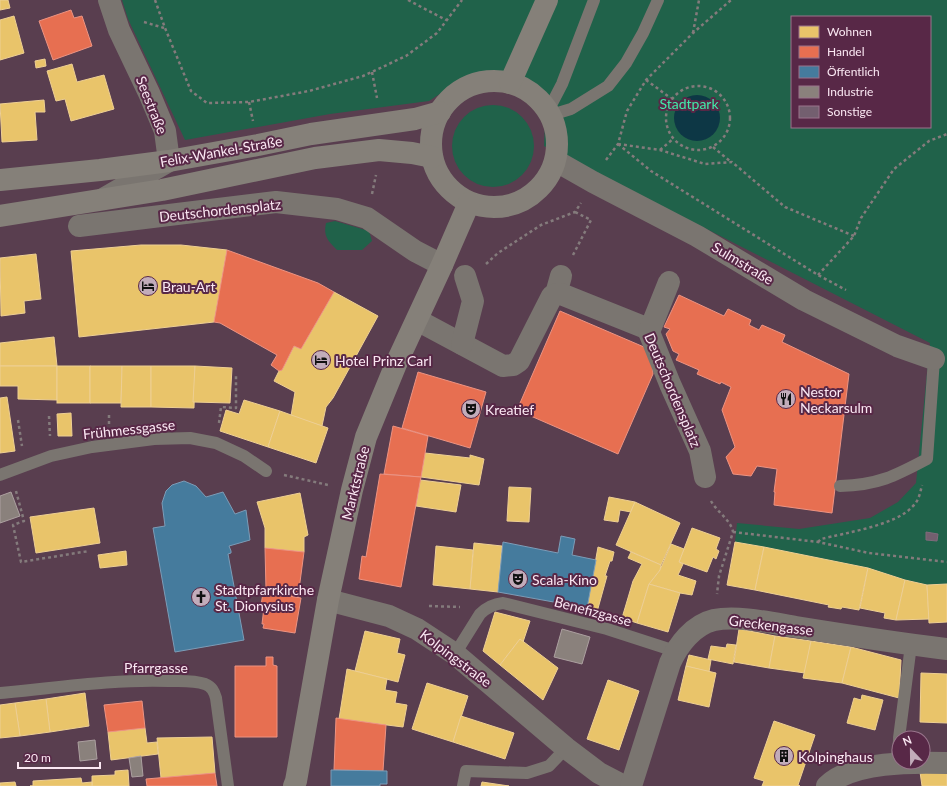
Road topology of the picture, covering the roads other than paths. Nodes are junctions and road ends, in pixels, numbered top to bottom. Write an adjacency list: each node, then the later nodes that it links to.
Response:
1 (109, 0): 9 (street, Seestraße)
2 (547, 0): 5 (main road)
3 (594, 0): 7 (lane)
4 (658, 0): 7 (lane)
5 (510, 83): 6 (main road); 7 (main road)
6 (440, 112): 8 (main road); 9 (main road, Felix-Wankel-Straße)
7 (550, 113): 10 (main road)
8 (432, 157): 12 (main road, Felix-Wankel-Straße); 13 (main road)
9 (169, 161): 11 (main road, Felix-Wankel-Straße); 12 (street)
10 (556, 161): 13 (main road); 22 (street, Sulmstraße)
11 (0, 180)
12 (100, 201): 14 (main road, Felix-Wankel-Straße)
13 (469, 203): 16 (main road, Marktstraße)
14 (0, 216)
15 (79, 226): 16 (street, Deutschordensplatz)
16 (442, 265): 19 (main road, Marktstraße)
17 (466, 276): 21 (street)
18 (669, 282): 20 (street)
19 (417, 320): 21 (street); 27 (main road, Marktstraße)
20 (649, 332): 21 (street, Deutschordensplatz); 25 (street, Deutschordensplatz)
21 (462, 344)
22 (934, 359): 26 (lane)
23 (266, 471): 24 (lane, Frühmessgasse)
24 (0, 475)
25 (705, 477)
26 (840, 486)
27 (328, 600): 31 (street, Kolpingstraße); 38 (main road, Marktstraße)
28 (911, 645): 29 (street, Greckengasse); 30 (street, Greckengasse); 33 (lane)
29 (947, 649)
30 (675, 651): 31 (lane, Benefizgasse); 42 (street, Greckengasse)
31 (455, 654): 34 (street, Kolpingstraße)
32 (0, 693): 39 (lane, Pfarrgasse)
33 (900, 730)
34 (566, 748): 40 (lane); 41 (street, Kolpingstraße)
35 (931, 763): 36 (street)
36 (947, 763)
37 (891, 765): 43 (street)
38 (295, 784)
39 (228, 786)
40 (463, 786)
41 (624, 786)
42 (631, 786)
43 (827, 786)

